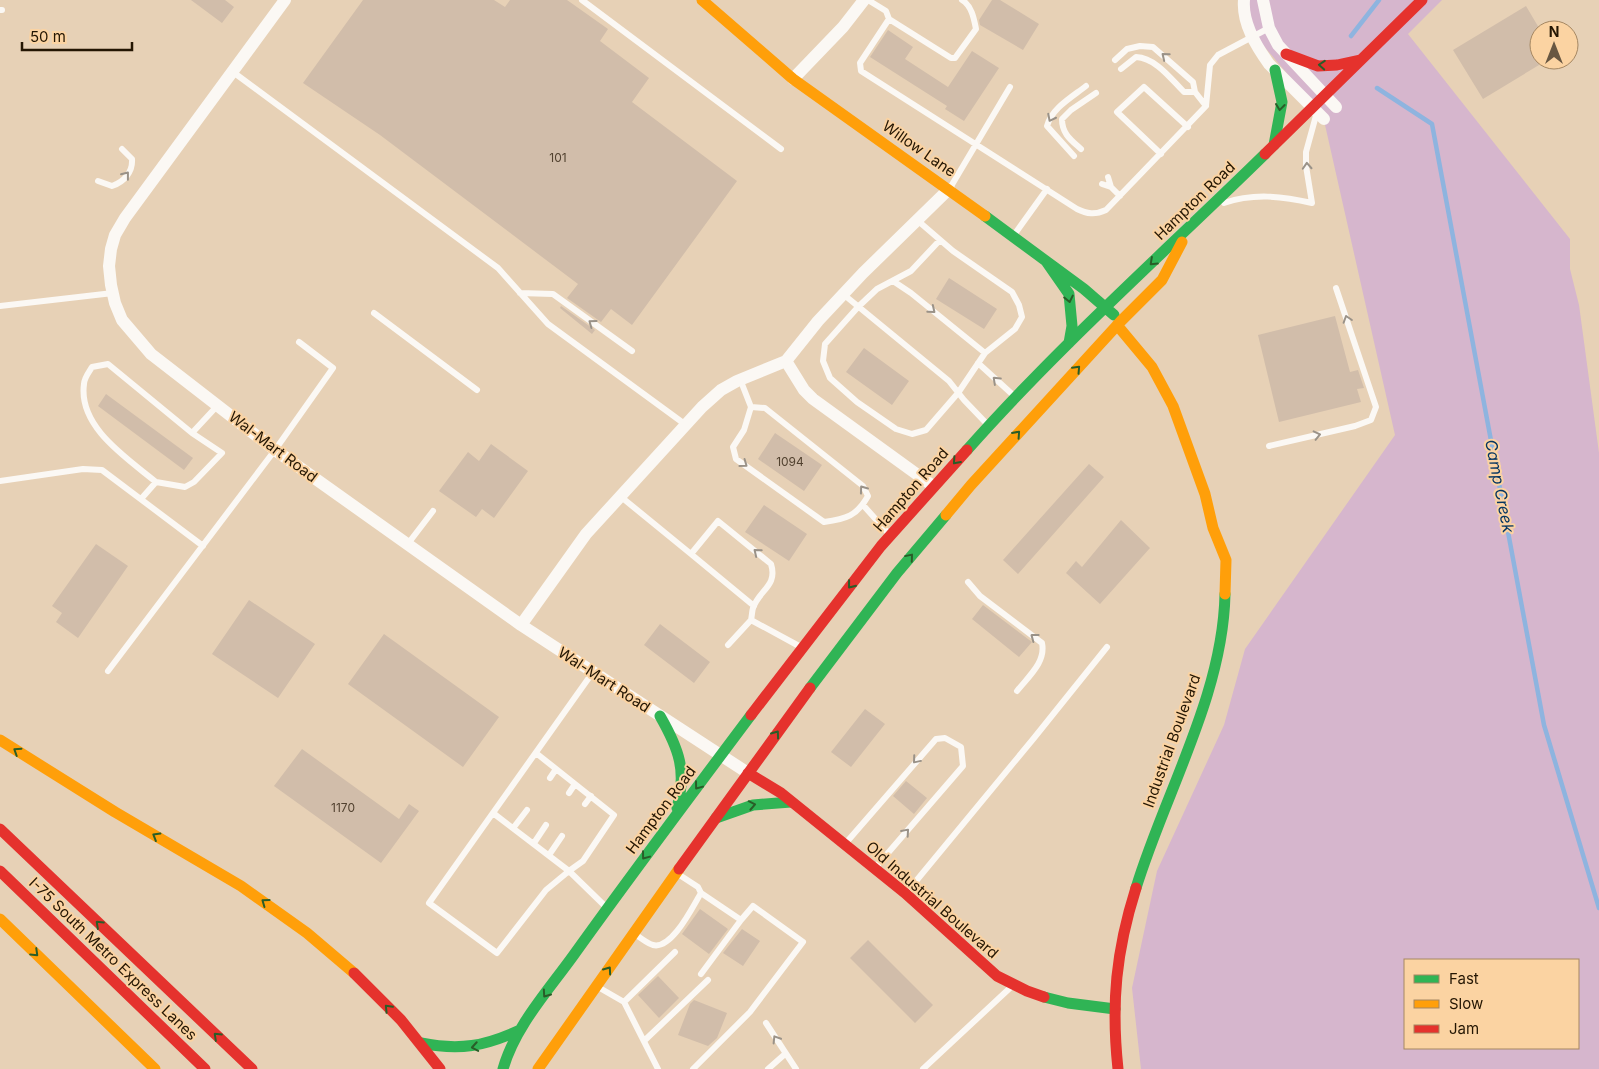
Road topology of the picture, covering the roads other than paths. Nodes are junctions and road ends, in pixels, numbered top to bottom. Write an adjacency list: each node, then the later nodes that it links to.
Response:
1 (285, 0): 18 (street, Wal-Mart Road)
2 (582, 0): 32 (lane)
3 (702, 0): 19 (main road, Willow Lane)
4 (864, 0): 19 (street)
5 (868, 0): 10 (lane)
6 (962, 0): 10 (lane)
7 (1244, 0): 12 (street)
8 (1262, 0): 11 (street)
9 (1422, 0): 15 (main road, Hampton Road)
10 (889, 19): 29 (lane)
11 (1269, 28): 12 (lane); 13 (street)
12 (1252, 36): 17 (street); 25 (lane)
13 (1286, 54): 15 (main road, one-way to 13); 24 (street)
14 (1115, 60): 22 (lane, one-way to 14)
15 (1360, 60): 24 (main road, Hampton Road)
16 (1121, 69): 22 (lane)
17 (1275, 70): 27 (street); 30 (main road, one-way to 30)
18 (232, 72): 51 (street, Wal-Mart Road); 52 (lane)
19 (793, 79): 40 (main road, Willow Lane)
20 (1086, 86): 35 (lane, one-way to 35)
21 (1010, 87): 29 (lane)
22 (1195, 92): 25 (lane)
23 (1096, 94): 33 (lane)
24 (1325, 96): 26 (street); 27 (main road, Hampton Road)
25 (1206, 106): 28 (lane)
26 (1336, 107)
27 (1318, 113): 30 (main road, Hampton Road); 43 (lane, one-way to 27)
28 (1188, 127): 34 (lane); 34 (lane)
29 (976, 144): 40 (lane); 41 (lane)
30 (1274, 144): 43 (main road, Hampton Road)
31 (122, 149): 37 (lane, one-way to 31)
32 (781, 149)
33 (1081, 149)
34 (1161, 154): 42 (lane)
35 (1074, 156)
36 (1108, 177): 39 (lane)
37 (98, 181)
38 (1102, 184): 39 (lane)
39 (1111, 187): 42 (lane)
40 (949, 189): 44 (street); 46 (main road, Willow Lane)
41 (1047, 190): 42 (lane); 46 (lane)
42 (1120, 196)
43 (1206, 211): 45 (main road, Hampton Road)
44 (917, 220): 47 (lane); 53 (street)
45 (1188, 229): 56 (main road, Hampton Road, one-way to 56); 58 (main road)
46 (1013, 236): 48 (main road, Willow Lane)
47 (940, 240): 49 (lane); 62 (lane)
48 (1046, 261): 56 (main road, Willow Lane); 60 (main road, one-way to 60)
49 (893, 281): 55 (lane); 62 (lane, one-way to 62)
50 (1336, 288): 74 (lane, one-way to 50)
51 (113, 293): 54 (lane); 69 (street, Wal-Mart Road)
52 (520, 293): 61 (lane, one-way to 52); 71 (lane)
53 (843, 294): 55 (lane); 63 (street)
54 (0, 306)
55 (858, 307): 67 (lane); 67 (lane)
56 (1105, 307): 58 (main road, Willow Lane); 60 (main road, Hampton Road)
57 (374, 313): 66 (lane)
58 (1119, 323): 102 (main road, one-way to 58); 136 (main road, Industrial Boulevard)
59 (299, 342): 75 (lane)
60 (1069, 343): 68 (main road, Hampton Road)
61 (632, 351)
62 (985, 353): 64 (lane)
63 (786, 361): 65 (street); 78 (street)
64 (978, 363): 67 (lane); 68 (lane, one-way to 64)
65 (740, 379): 70 (lane); 71 (street)
66 (478, 390)
67 (958, 393): 72 (lane)
68 (1014, 397): 72 (main road, Hampton Road)
69 (218, 405): 73 (lane); 75 (street, Wal-Mart Road)
70 (751, 407): 81 (lane, one-way to 70); 81 (lane, one-way to 81)
71 (686, 424): 79 (street)
72 (988, 425): 78 (main road, Hampton Road, one-way to 78)
73 (192, 432): 77 (lane); 77 (lane)
74 (1269, 446)
75 (275, 450): 84 (street, Wal-Mart Road); 85 (lane)
76 (0, 481): 80 (lane)
77 (156, 482): 80 (lane)
78 (933, 486): 83 (main road, Hampton Road)
79 (620, 496): 86 (lane); 90 (street)
80 (141, 499): 85 (lane)
81 (863, 506): 83 (lane)
82 (433, 510): 84 (lane)
83 (890, 536): 93 (main road, Hampton Road, one-way to 93)
84 (407, 545): 90 (street, Wal-Mart Road)
85 (203, 546): 94 (lane)
86 (692, 554): 88 (lane); 88 (lane, one-way to 86)
87 (968, 582): 96 (lane, one-way to 87)
88 (754, 606): 89 (lane)
89 (751, 620): 91 (lane); 93 (lane)
90 (521, 625): 95 (street, Wal-Mart Road)
91 (728, 645)
92 (1107, 647): 125 (lane)
93 (803, 649): 100 (main road, Hampton Road)
94 (108, 671)
95 (593, 672): 97 (street, Wal-Mart Road); 99 (lane)
96 (1017, 691)
97 (660, 716): 100 (street, Wal-Mart Road); 111 (main road)
98 (0, 740): 140 (main road, one-way to 98)
99 (536, 753): 101 (lane); 110 (lane)
100 (720, 755): 102 (street, Wal-Mart Road); 111 (main road, Hampton Road, one-way to 111)
101 (556, 769): 103 (lane); 104 (lane)
102 (748, 773): 107 (main road, Old Industrial Boulevard); 112 (main road)
103 (550, 778)
104 (575, 784): 105 (lane); 106 (lane)
105 (569, 793)
106 (591, 796): 108 (lane); 121 (lane)
107 (791, 802): 112 (main road, one-way to 107); 118 (main road, Old Industrial Boulevard)
108 (586, 804)
109 (527, 810): 114 (lane)
110 (493, 813): 114 (lane); 121 (lane)
111 (674, 817): 126 (main road, Hampton Road, one-way to 126)
112 (715, 819): 123 (main road)
113 (546, 825): 117 (lane)
114 (514, 827): 117 (lane)
115 (0, 829): 144 (main road, one-way to 115)
116 (562, 836): 119 (lane)
117 (534, 843): 119 (lane)
118 (845, 845): 120 (main road, Old Industrial Boulevard); 120 (lane, one-way to 118)
119 (549, 855): 121 (lane)
120 (875, 869): 125 (main road, Old Industrial Boulevard)
121 (569, 870): 126 (lane)
122 (0, 871): 143 (main road, I-75 South Metro Express Lanes)
123 (676, 872): 124 (lane); 129 (main road)
124 (701, 893): 128 (lane); 129 (lane)
125 (905, 893): 133 (main road, Old Industrial Boulevard)
126 (607, 908): 138 (main road, Hampton Road, one-way to 138)
127 (0, 920): 142 (main road, one-way to 142)
128 (741, 920): 131 (lane); 149 (lane)
129 (633, 934): 134 (main road, one-way to 129)
130 (675, 952): 135 (lane)
131 (701, 974)
132 (708, 980): 139 (lane)
133 (1013, 985): 136 (main road, Old Industrial Boulevard); 152 (lane)
134 (596, 986): 135 (lane); 147 (main road)
135 (624, 1002): 139 (lane)
136 (1114, 1009): 153 (main road, Industrial Boulevard)
137 (766, 1023): 141 (lane, one-way to 137)
138 (520, 1030): 140 (main road, one-way to 140); 146 (main road, Hampton Road)
139 (644, 1041): 148 (lane)
140 (422, 1043): 145 (main road)
141 (785, 1054): 150 (lane); 151 (lane)
142 (155, 1069)
143 (205, 1069)
144 (252, 1069)
145 (440, 1069)
146 (503, 1069)
147 (538, 1069)
148 (658, 1069)
149 (693, 1069)
150 (768, 1069)
151 (796, 1069)
152 (922, 1069)
153 (1118, 1069)

